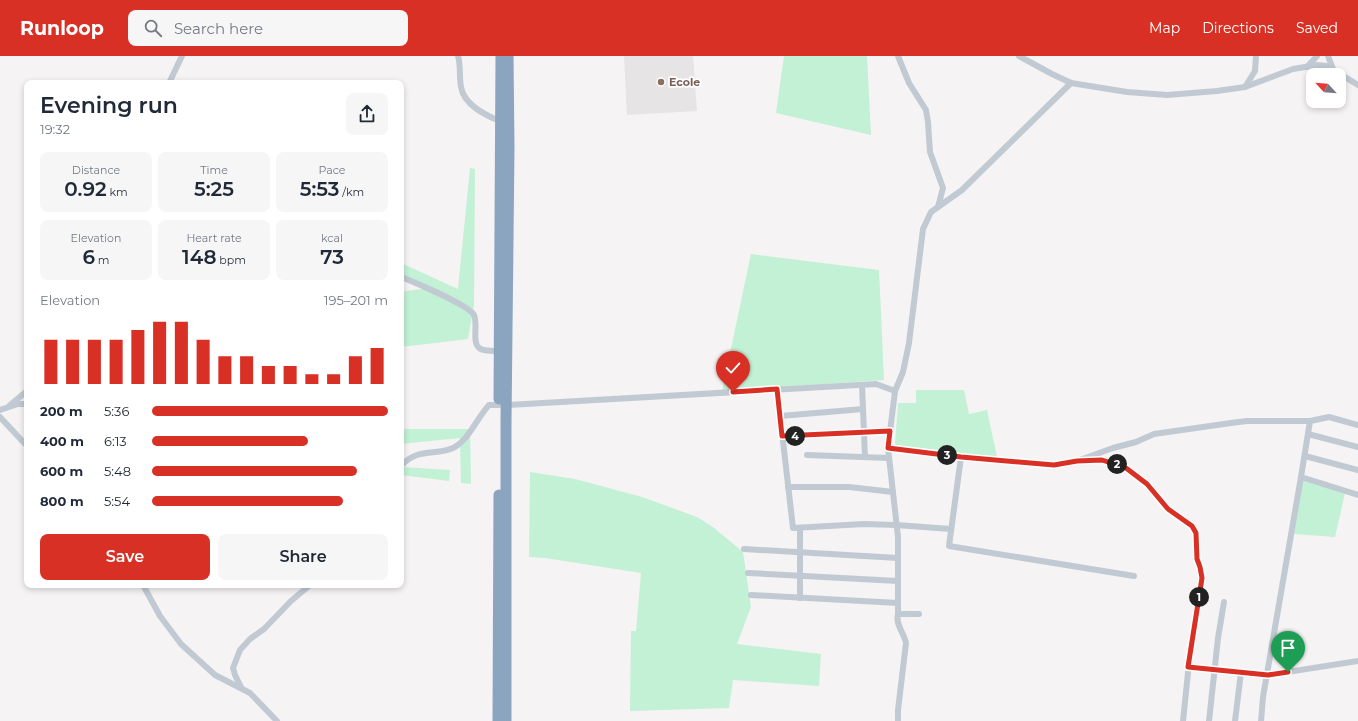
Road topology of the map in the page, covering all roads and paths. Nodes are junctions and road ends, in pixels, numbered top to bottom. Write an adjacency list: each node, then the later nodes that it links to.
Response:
1 (182, 56): 14 (street)
2 (458, 56): 18 (street)
3 (500, 56): 18 (highway)
4 (508, 56): 27 (highway)
5 (898, 56): 19 (street)
6 (1019, 56): 15 (street)
7 (1256, 56): 17 (street)
8 (1317, 56): 10 (street)
9 (1328, 56): 12 (street)
10 (1307, 67): 11 (street); 17 (street)
11 (1330, 68)
12 (1332, 68)
13 (1346, 78): 16 (street)
14 (170, 80)
15 (1071, 83): 17 (street); 19 (street)
16 (1358, 85)
17 (1245, 87)
18 (500, 121): 21 (highway)
19 (938, 207): 24 (street)
20 (404, 278): 21 (street)
21 (499, 351): 27 (highway)
22 (862, 384): 23 (street); 24 (street); 29 (street)
23 (777, 389): 27 (street); 31 (street)
24 (895, 391): 35 (street)
25 (24, 394): 28 (street)
26 (24, 404): 28 (street)
27 (503, 405): 48 (street); 79 (highway); 80 (highway)
28 (8, 407): 30 (street)
29 (863, 409): 31 (street); 36 (street)
30 (0, 410)
31 (780, 416): 38 (street)
32 (0, 417): 39 (street)
33 (1310, 421): 34 (street); 37 (street); 47 (street)
34 (1358, 425)
35 (890, 431): 36 (street); 41 (street)
36 (864, 432): 38 (street); 44 (street)
37 (1308, 434): 40 (street); 43 (street)
38 (782, 436): 51 (street)
39 (24, 443)
40 (1358, 447)
41 (888, 448): 45 (street); 46 (street)
42 (807, 455): 44 (street)
43 (1304, 456): 49 (street); 50 (street)
44 (865, 457): 46 (street)
45 (961, 457): 47 (street); 56 (street)
46 (890, 458): 52 (street)
47 (1077, 461): 73 (street)
48 (404, 463)
49 (1358, 470)
50 (1301, 477): 53 (street); 76 (street)
51 (788, 487): 52 (street); 55 (street)
52 (893, 492): 54 (street)
53 (1358, 495)
54 (896, 525): 55 (street); 56 (street); 59 (street)
55 (800, 528): 58 (street)
56 (951, 529): 62 (street)
57 (744, 548): 58 (street)
58 (800, 552): 59 (street); 61 (street)
59 (898, 558): 63 (street)
60 (748, 573): 61 (street)
61 (800, 576): 63 (street); 67 (street)
62 (1134, 576)
63 (898, 581): 69 (street)
64 (145, 588): 77 (street)
65 (306, 588): 77 (street)
66 (751, 595): 67 (street)
67 (800, 598): 69 (street)
68 (1224, 602): 74 (street)
69 (898, 603): 70 (street)
70 (898, 614): 71 (street); 81 (street)
71 (919, 614)
72 (1358, 661): 76 (street)
73 (1188, 667): 74 (street); 82 (street)
74 (1214, 669): 75 (street); 83 (street)
75 (1241, 672): 76 (street); 84 (street)
76 (1268, 675): 85 (street)
77 (241, 687): 78 (street)
78 (277, 721)
79 (498, 721)
80 (506, 721)
81 (898, 721)
82 (1183, 721)
83 (1209, 721)
84 (1235, 721)
85 (1261, 721)

